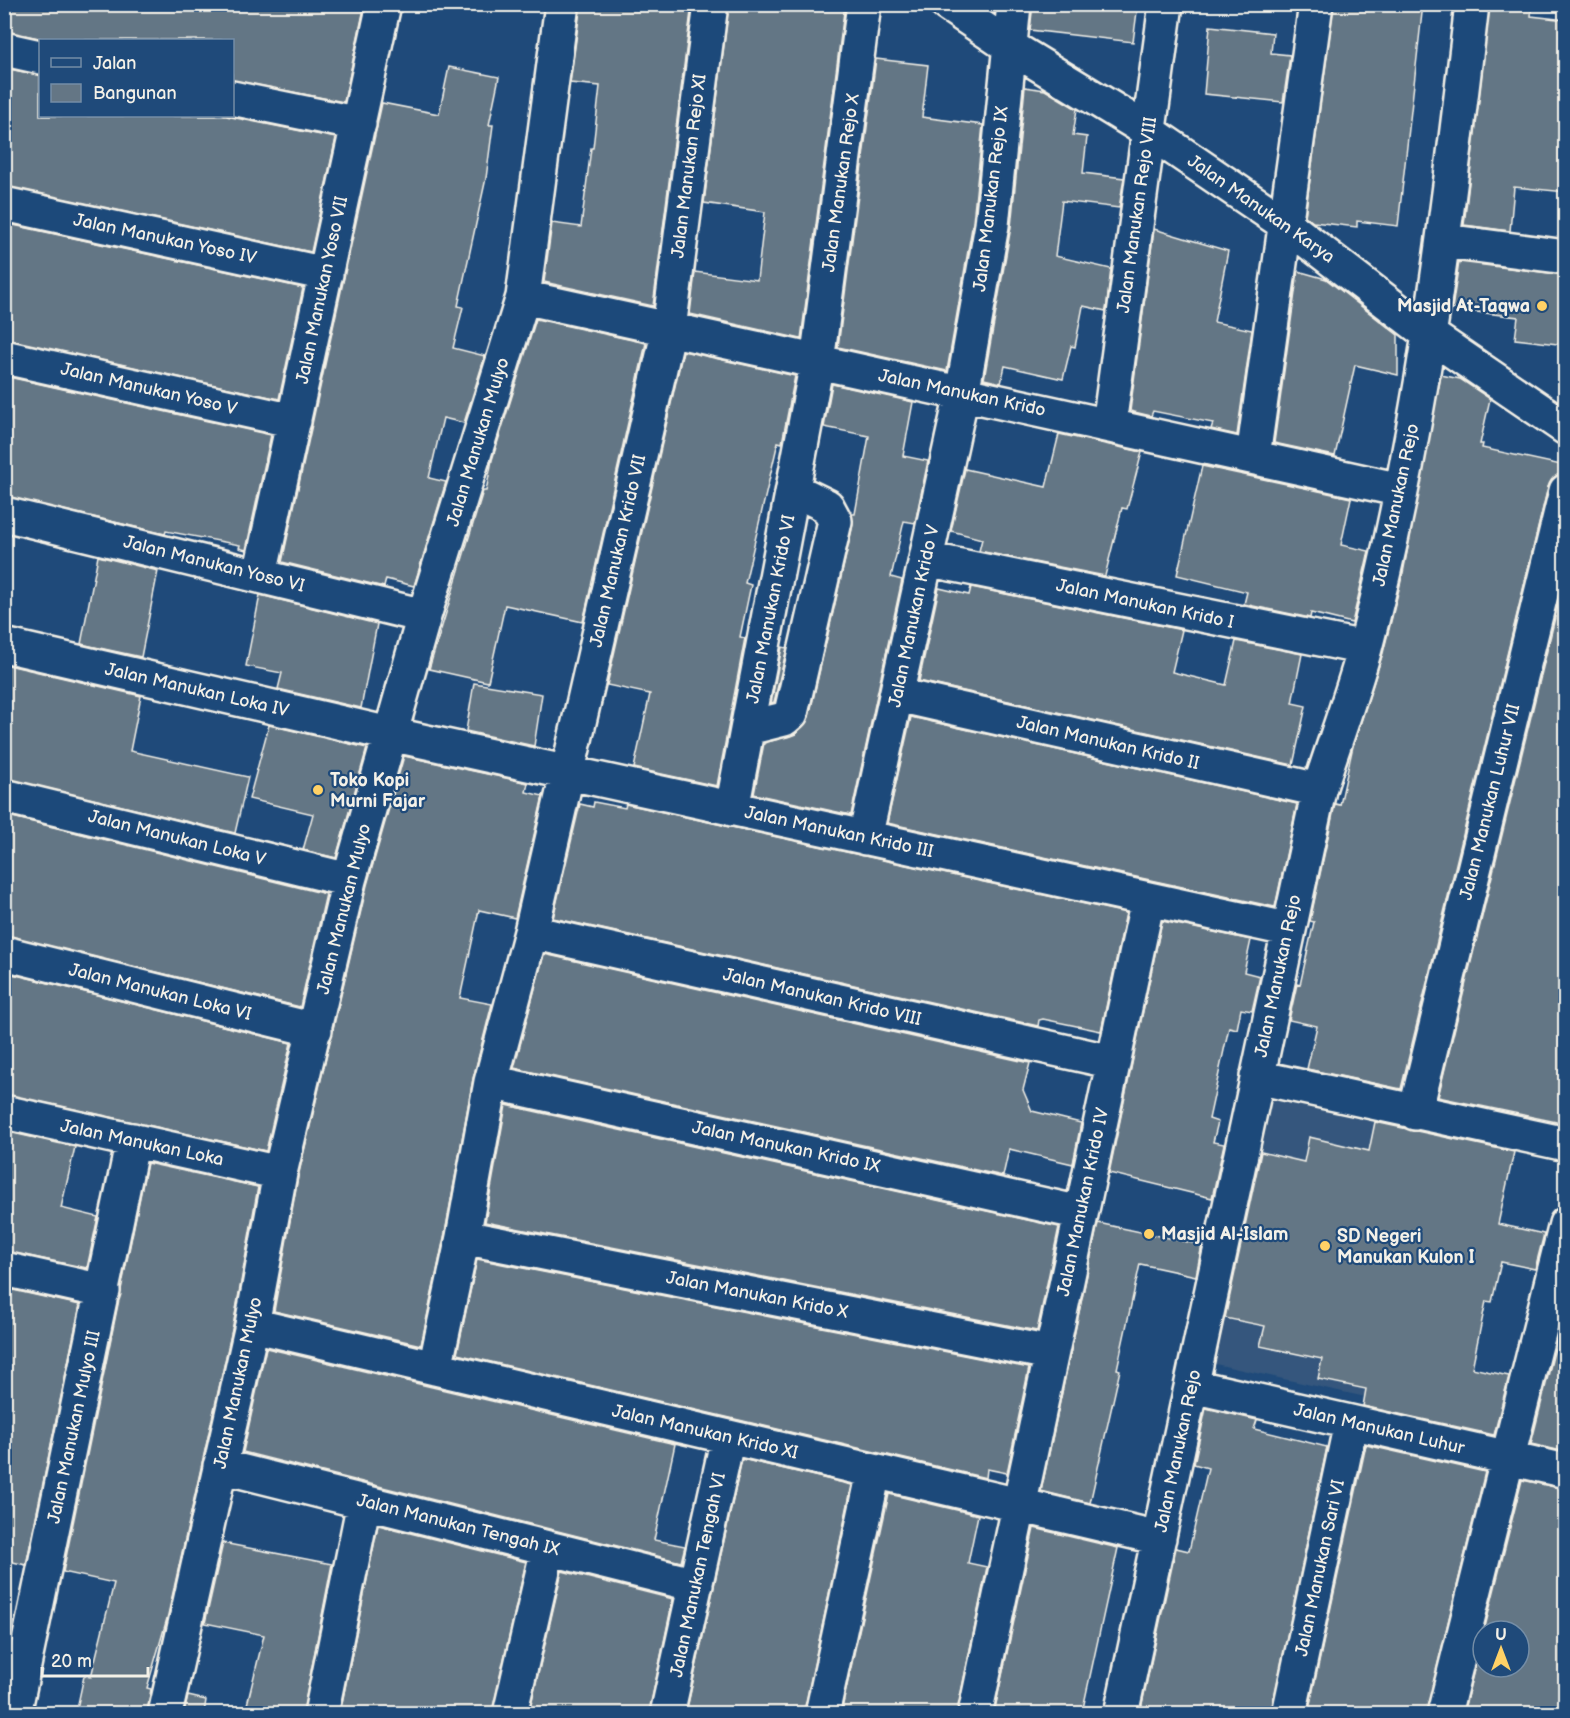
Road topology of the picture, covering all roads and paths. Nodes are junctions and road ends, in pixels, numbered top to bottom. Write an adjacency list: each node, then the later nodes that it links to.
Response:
1 (384, 4): 14 (street, Jalan Manukan Yoso VII)
2 (562, 4): 21 (street, Jalan Manukan Mulyo)
3 (711, 4): 22 (street, Jalan Manukan Rejo XI)
4 (864, 4): 25 (street, Jalan Manukan Rejo X)
5 (947, 4): 10 (street, Jalan Manukan Karya)
6 (1014, 4): 10 (street, Jalan Manukan Rejo IX)
7 (1166, 4): 15 (street, Jalan Manukan Rejo VIII)
8 (1316, 4): 17 (street)
9 (1472, 4): 18 (street, Jalan Manukan Rejo)
10 (1009, 46): 15 (street, Jalan Manukan Karya); 26 (street, Jalan Manukan Rejo IX)
11 (4, 49): 12 (street)
12 (39, 57)
13 (234, 98): 14 (street)
14 (359, 124): 20 (street, Jalan Manukan Yoso VII)
15 (1148, 130): 17 (street, Jalan Manukan Karya); 28 (street, Jalan Manukan Rejo VIII)
16 (4, 204): 20 (street, Jalan Manukan Yoso IV)
17 (1284, 223): 23 (street, Jalan Manukan Karya); 30 (street)
18 (1445, 241): 19 (street); 23 (street, Jalan Manukan Rejo)
19 (1566, 257)
20 (326, 274): 27 (street, Jalan Manukan Yoso VII)
21 (523, 297): 22 (street, Jalan Manukan Krido); 37 (street, Jalan Manukan Mulyo)
22 (669, 328): 25 (street, Jalan Manukan Krido); 43 (street, Jalan Manukan Krido VII)
23 (1431, 336): 29 (street, Jalan Manukan Karya); 32 (street, Jalan Manukan Rejo)
24 (4, 357): 27 (street, Jalan Manukan Yoso V)
25 (817, 362): 26 (street, Jalan Manukan Krido); 31 (street, Jalan Manukan Krido VI)
26 (962, 394): 28 (street, Jalan Manukan Krido); 35 (street, Jalan Manukan Krido V)
27 (294, 421): 36 (street, Jalan Manukan Yoso VII)
28 (1109, 426): 30 (street, Jalan Manukan Krido)
29 (1566, 428)
30 (1253, 457): 32 (street, Jalan Manukan Krido)
31 (794, 490): 41 (street, Jalan Manukan Krido VI); 41 (street, Jalan Manukan Krido VI)
32 (1401, 490): 39 (street, Jalan Manukan Rejo)
33 (1566, 491): 58 (street, Jalan Manukan Luhur VII)
34 (4, 514): 36 (street, Jalan Manukan Yoso VI)
35 (926, 559): 39 (street, Jalan Manukan Krido I); 40 (street, Jalan Manukan Krido V)
36 (260, 575): 37 (street, Jalan Manukan Yoso VI)
37 (424, 616): 42 (street, Jalan Manukan Mulyo)
38 (4, 645): 42 (street, Jalan Manukan Loka IV)
39 (1365, 648): 44 (street, Jalan Manukan Rejo)
40 (897, 695): 44 (street, Jalan Manukan Krido II); 47 (street, Jalan Manukan Krido V)
41 (748, 728): 46 (street, Jalan Manukan Krido VI)
42 (390, 734): 43 (street, Jalan Manukan Krido III); 48 (street, Jalan Manukan Mulyo)
43 (566, 773): 46 (street, Jalan Manukan Krido III); 51 (street, Jalan Manukan Krido VII)
44 (1319, 790): 50 (street, Jalan Manukan Rejo)
45 (4, 796): 48 (street, Jalan Manukan Loka V)
46 (732, 809): 47 (street, Jalan Manukan Krido III)
47 (865, 838): 49 (street, Jalan Manukan Krido III)
48 (349, 880): 53 (street, Jalan Manukan Mulyo)
49 (1148, 899): 50 (street, Jalan Manukan Krido III); 54 (street, Jalan Manukan Krido IV)
50 (1287, 929): 55 (street, Jalan Manukan Rejo)
51 (531, 932): 54 (street, Jalan Manukan Krido VIII); 56 (street, Jalan Manukan Krido VII)
52 (4, 953): 53 (street, Jalan Manukan Loka VI)
53 (315, 1030): 61 (street, Jalan Manukan Mulyo)
54 (1113, 1062): 62 (street, Jalan Manukan Krido IV)
55 (1257, 1077): 58 (street); 70 (street, Jalan Manukan Rejo)
56 (491, 1082): 62 (street, Jalan Manukan Krido IX); 64 (street, Jalan Manukan Krido VII)
57 (4, 1112): 60 (street, Jalan Manukan Loka)
58 (1415, 1113): 59 (street)
59 (1564, 1135)
60 (133, 1140): 61 (street, Jalan Manukan Loka); 66 (street, Jalan Manukan Mulyo III)
61 (280, 1173): 67 (street, Jalan Manukan Mulyo)
62 (1081, 1213): 68 (street, Jalan Manukan Krido IV)
63 (1566, 1224): 73 (street)
64 (463, 1237): 68 (street, Jalan Manukan Krido X); 69 (street, Jalan Manukan Krido VII)
65 (4, 1269): 66 (street)
66 (103, 1291): 82 (street, Jalan Manukan Mulyo III)
67 (252, 1325): 69 (street, Jalan Manukan Krido XI); 74 (street, Jalan Manukan Mulyo)
68 (1050, 1353): 78 (street, Jalan Manukan Krido IV)
69 (435, 1368): 72 (street, Jalan Manukan Krido XI)
70 (1192, 1386): 71 (street, Jalan Manukan Luhur); 79 (street, Jalan Manukan Rejo)
71 (1351, 1423): 73 (street, Jalan Manukan Luhur); 90 (street, Jalan Manukan Sari VI)
72 (728, 1437): 76 (street, Jalan Manukan Krido XI); 81 (street, Jalan Manukan Tengah VI)
73 (1508, 1459): 75 (street, Jalan Manukan Luhur); 91 (street)
74 (220, 1466): 77 (street, Jalan Manukan Tengah IX); 83 (street, Jalan Manukan Mulyo)
75 (1566, 1471)
76 (874, 1472): 78 (street, Jalan Manukan Krido XI); 87 (street)
77 (364, 1502): 80 (street, Jalan Manukan Tengah IX); 84 (street)
78 (1018, 1505): 79 (street, Jalan Manukan Krido XI); 88 (street, Jalan Manukan Krido IV)
79 (1159, 1538): 89 (street, Jalan Manukan Rejo)
80 (548, 1548): 81 (street, Jalan Manukan Tengah IX); 85 (street)
81 (696, 1585): 86 (street, Jalan Manukan Tengah VI)
82 (14, 1713)
83 (165, 1713)
84 (321, 1713)
85 (510, 1713)
86 (667, 1713)
87 (822, 1713)
88 (975, 1713)
89 (1121, 1713)
90 (1289, 1713)
91 (1444, 1713)

